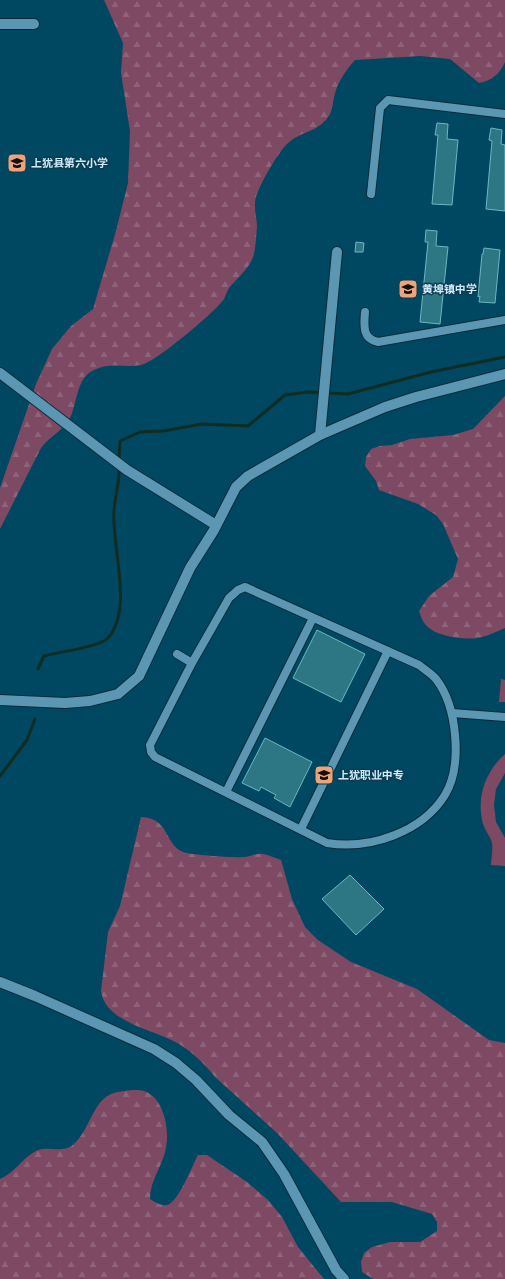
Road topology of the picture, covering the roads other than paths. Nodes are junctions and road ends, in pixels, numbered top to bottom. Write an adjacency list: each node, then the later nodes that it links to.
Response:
1 (0, 24): 2 (street)
2 (34, 24)
3 (505, 114): 4 (street)
4 (371, 194)
5 (337, 252): 10 (street)
6 (365, 312): 7 (street)
7 (505, 320)
8 (0, 373): 11 (street)
9 (505, 374): 10 (street)
10 (320, 435): 11 (street)
11 (216, 525): 16 (street)
12 (314, 618): 13 (street); 15 (street); 19 (street)
13 (388, 651): 17 (street); 20 (street)
14 (177, 654): 15 (street)
15 (192, 663): 19 (street)
16 (0, 700)
17 (452, 713): 18 (street); 20 (street)
18 (505, 718)
19 (226, 792): 20 (street)
20 (301, 829)
21 (0, 982): 22 (street)
22 (344, 1279)

